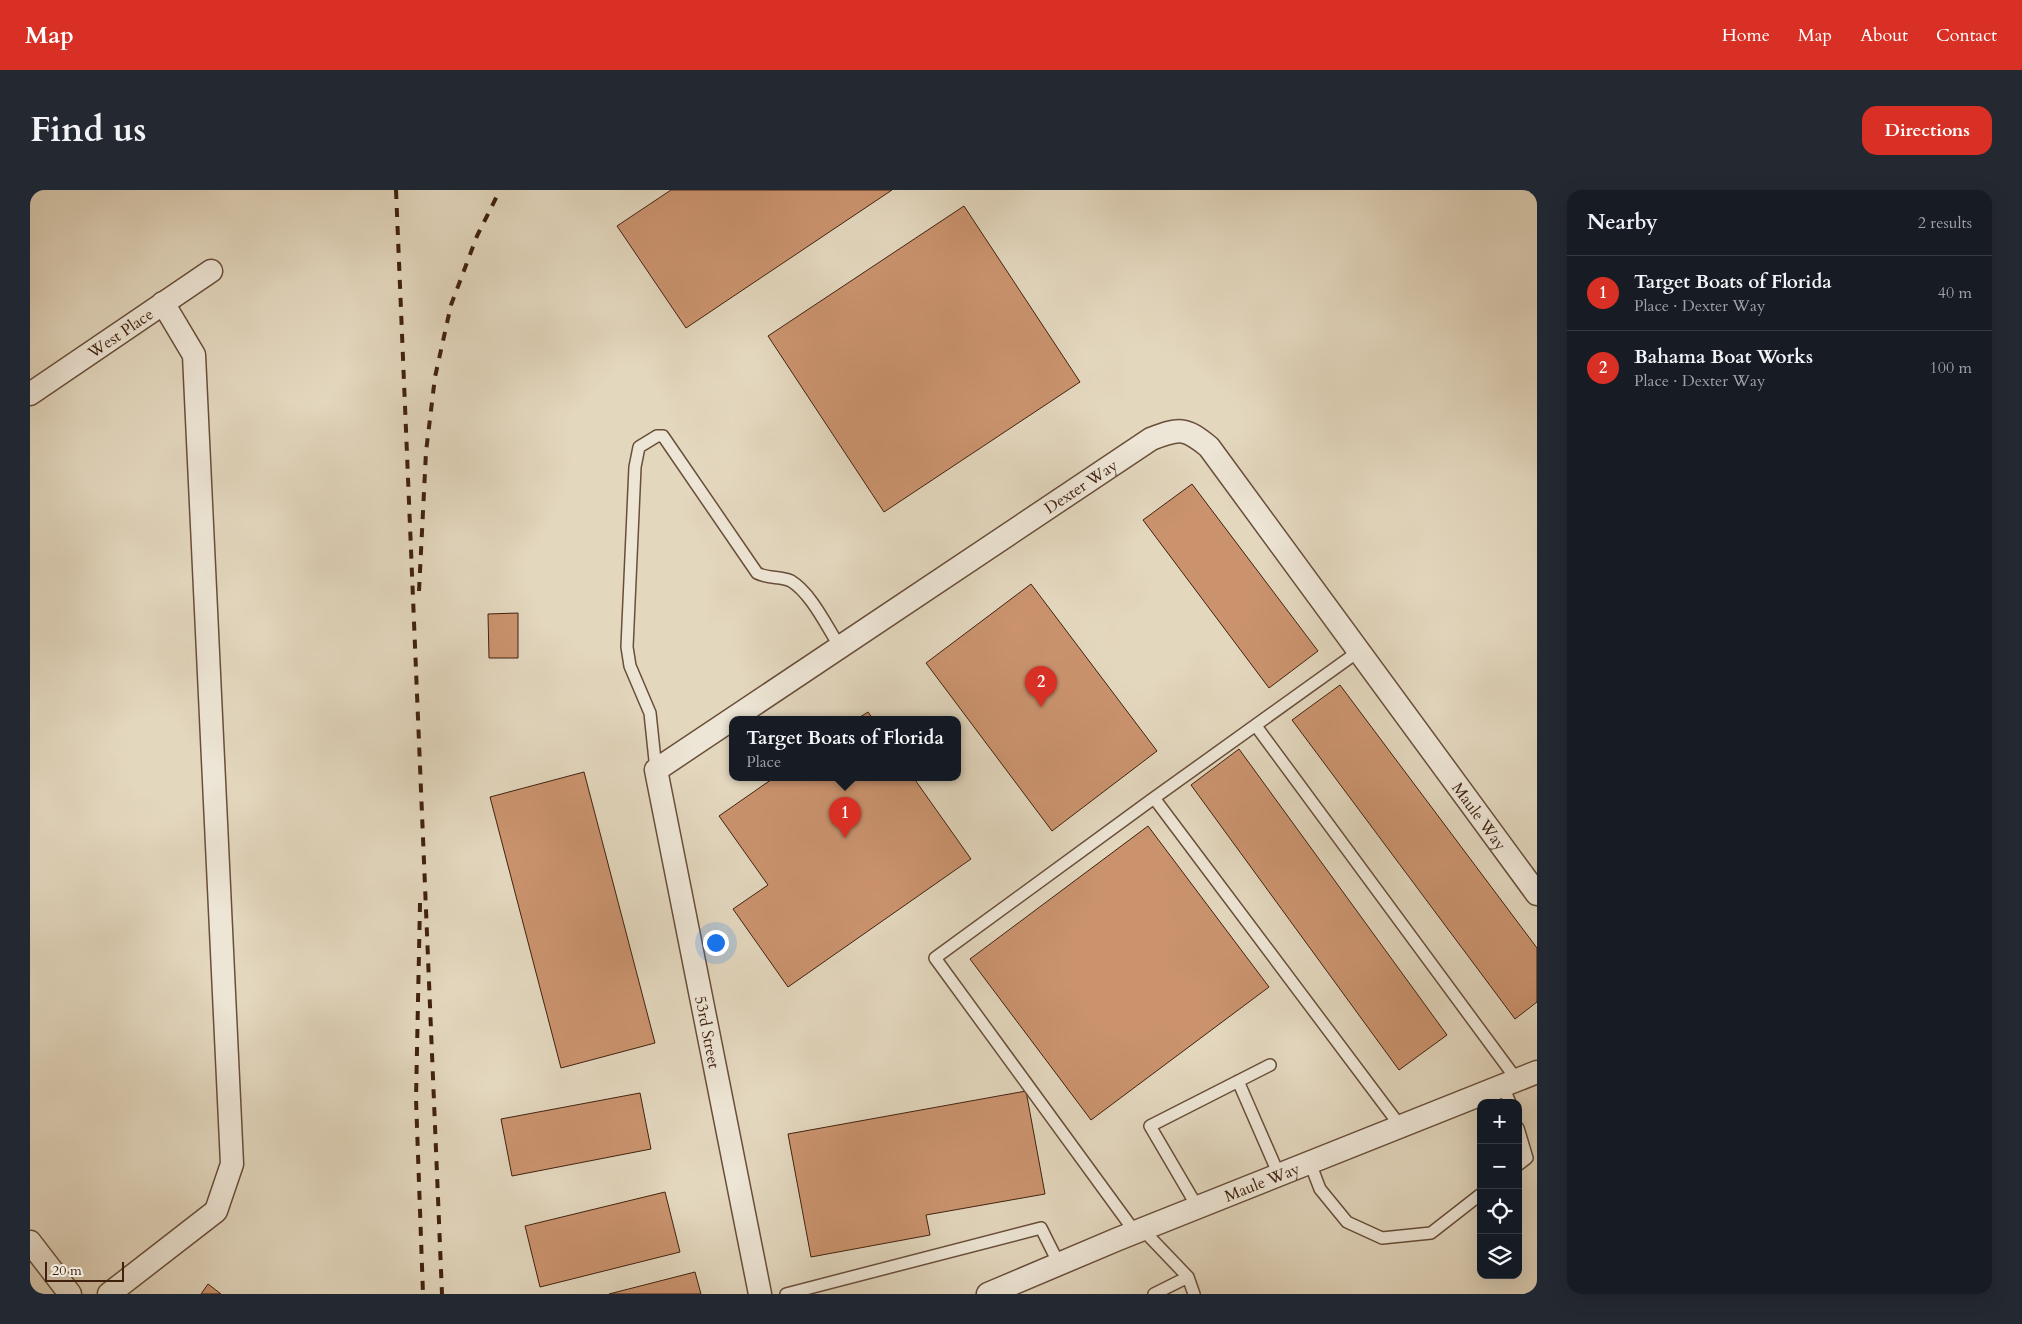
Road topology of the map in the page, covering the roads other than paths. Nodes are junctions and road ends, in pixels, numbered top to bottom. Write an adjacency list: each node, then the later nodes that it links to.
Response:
1 (210, 271): 2 (street, West Place)
2 (163, 304): 3 (street, West Place); 28 (street)
3 (30, 394)
4 (840, 647): 5 (street, Dexter Way); 6 (street, Dexter Way); 10 (lane)
5 (1359, 651): 8 (lane); 9 (street, Dexter Way)
6 (737, 716)
7 (729, 721): 10 (street, Dexter Way)
8 (1256, 726): 11 (lane); 15 (lane)
9 (1422, 738): 12 (street, Maule Way)
10 (656, 770): 29 (street, 53rd Street)
11 (1154, 798): 16 (lane); 23 (lane)
12 (1537, 894)
13 (1270, 1065): 14 (lane)
14 (1238, 1081): 20 (lane); 22 (lane)
15 (1517, 1085): 16 (street, Maule Way)
16 (1401, 1127): 19 (street, Maule Way)
17 (1522, 1140): 18 (lane)
18 (1528, 1159)
19 (1310, 1163): 20 (street, Maule Way); 21 (lane)
20 (1280, 1175): 22 (street, Maule Way)
21 (1477, 1197)
22 (1198, 1208): 23 (street, Maule Way)
23 (1139, 1231): 25 (street, Maule Way); 26 (lane)
24 (30, 1242): 27 (street)
25 (1059, 1264): 30 (lane); 31 (street, Maule Way)
26 (1188, 1277): 32 (lane); 33 (lane)
27 (70, 1294)
28 (110, 1294)
29 (760, 1294)
30 (786, 1294)
31 (988, 1294)
32 (1154, 1294)
33 (1194, 1294)

